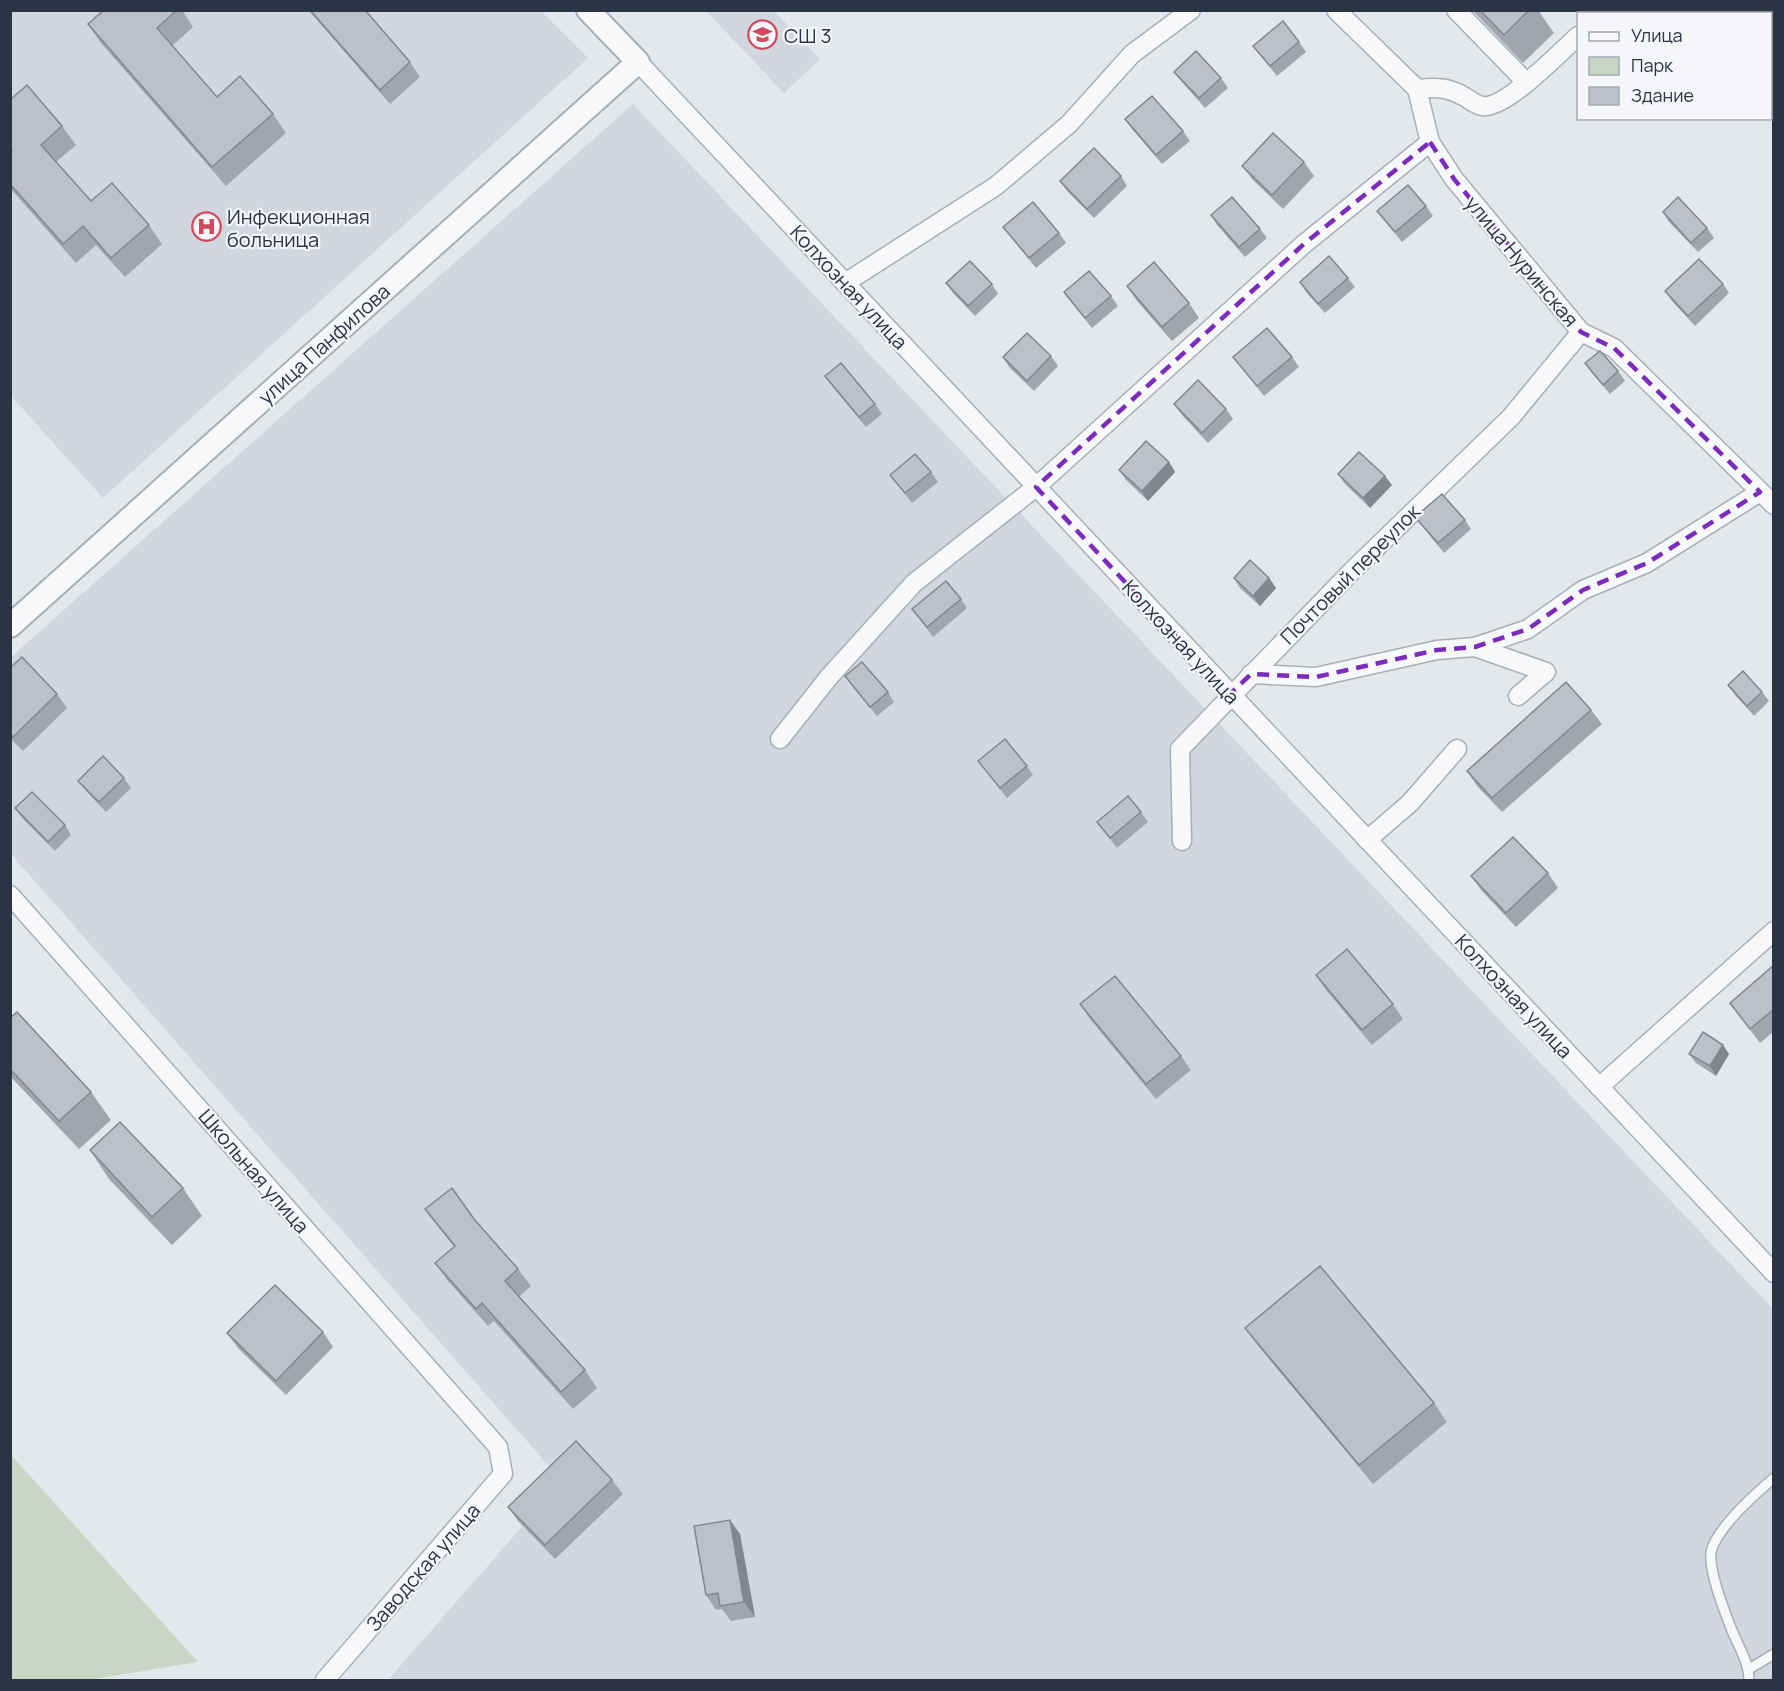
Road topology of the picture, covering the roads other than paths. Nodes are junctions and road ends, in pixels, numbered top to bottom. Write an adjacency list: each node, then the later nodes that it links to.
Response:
1 (588, 10): 6 (street, Колхозная улица)
2 (1191, 10): 10 (street)
3 (1336, 10): 8 (street)
4 (1456, 10): 7 (street)
5 (1577, 37): 7 (street)
6 (638, 62): 10 (street, Колхозная улица); 15 (street, улица Панфилова)
7 (1526, 82): 8 (street)
8 (1417, 89): 9 (street, улица Нуринская)
9 (1430, 142): 11 (street, улица Нуринская); 12 (street)
10 (845, 283): 12 (street, Колхозная улица)
11 (1581, 332): 13 (street, улица Нуринская); 17 (street, Почтовый переулок)
12 (1036, 487): 18 (street, Колхозная улица); 20 (street)
13 (1760, 492): 14 (street, улица Нуринская); 16 (street)
14 (1773, 505)
15 (10, 626)
16 (1475, 647): 17 (street); 19 (street)
17 (1251, 674): 18 (street, Почтовый переулок)
18 (1230, 694): 22 (street, Колхозная улица); 23 (street, Почтовый переулок)
19 (1518, 696)
20 (780, 739)
21 (1457, 749): 22 (street)
22 (1366, 840): 26 (street, Колхозная улица)
23 (1182, 841)
24 (10, 895): 28 (street, Школьная улица)
25 (1773, 932): 26 (street)
26 (1599, 1088): 27 (street, Колхозная улица)
27 (1773, 1273)
28 (498, 1447): 32 (street, Заводская улица)
29 (1773, 1478): 31 (lane)
30 (1773, 1654): 31 (lane)
31 (1749, 1669): 33 (lane)
32 (325, 1680)
33 (1749, 1680)

